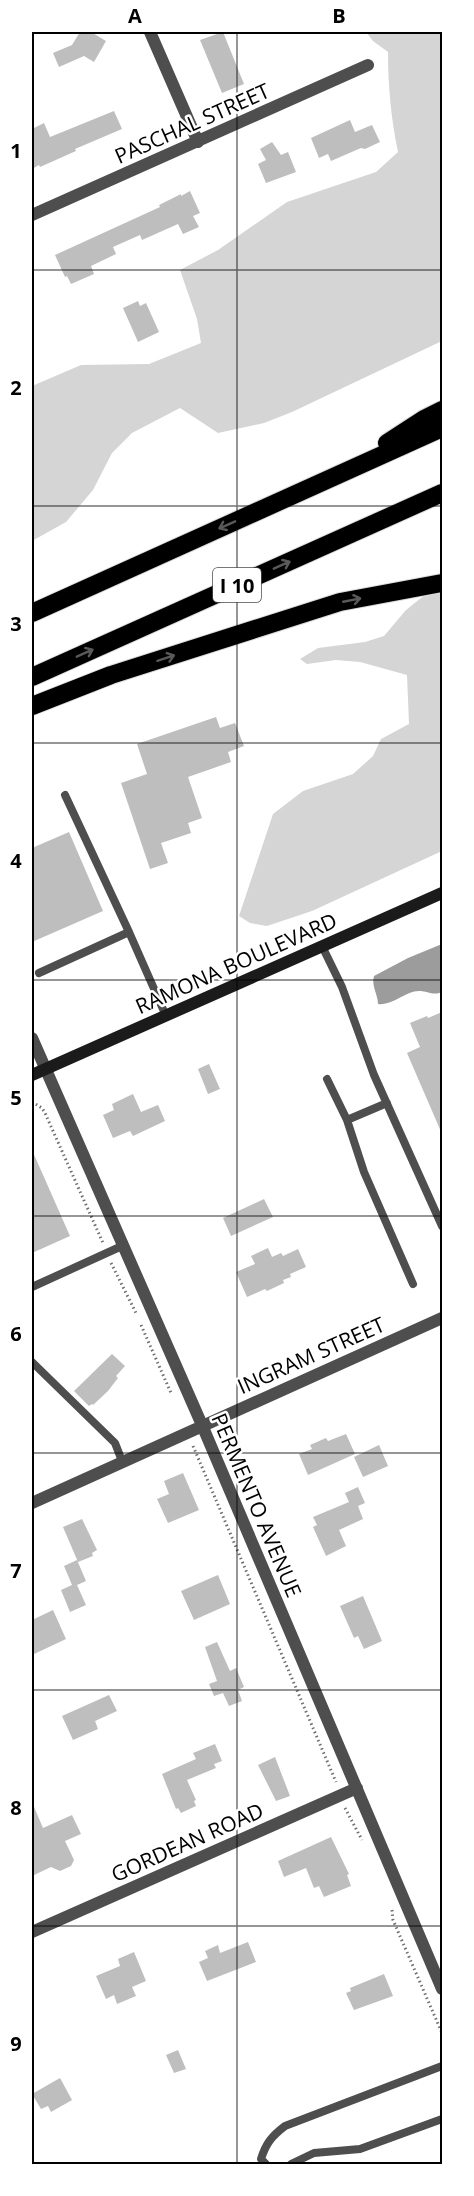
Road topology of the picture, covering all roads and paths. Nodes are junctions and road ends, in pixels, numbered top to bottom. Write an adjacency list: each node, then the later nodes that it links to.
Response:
1 (150, 32): 3 (street)
2 (368, 66): 3 (street, PASCHAL STREET)
3 (198, 142): 4 (street, PASCHAL STREET)
4 (32, 215)
5 (442, 410): 7 (highway)
6 (442, 428): 7 (highway)
7 (337, 475): 10 (highway, one-way to 10)
8 (442, 493): 11 (highway, I 10, one-way to 8)
9 (442, 583): 12 (highway, one-way to 9)
10 (32, 613)
11 (32, 677)
12 (32, 706)
13 (65, 795): 15 (lane)
14 (442, 893): 16 (street, RAMONA BOULEVARD)
15 (129, 932): 17 (lane); 18 (lane)
16 (322, 946): 18 (street, RAMONA BOULEVARD); 24 (lane)
17 (39, 973)
18 (166, 1016): 20 (street, RAMONA BOULEVARD)
19 (32, 1038): 20 (street, PERMENTO AVENUE)
20 (44, 1069): 21 (street, RAMONA BOULEVARD); 27 (street, PERMENTO AVENUE)
21 (32, 1075)
22 (327, 1079): 25 (lane)
23 (32, 1102): 28 (path)
24 (387, 1103): 25 (lane); 26 (lane)
25 (347, 1120): 29 (lane)
26 (442, 1226)
27 (122, 1246): 28 (lane); 36 (street, PERMENTO AVENUE)
28 (107, 1253): 30 (lane); 31 (path)
29 (412, 1284)
30 (32, 1287)
31 (136, 1315)
32 (442, 1318): 36 (street, INGRAM STREET)
33 (140, 1324): 35 (path)
34 (32, 1362): 38 (lane)
35 (172, 1395)
36 (202, 1425): 37 (street, INGRAM STREET); 40 (street, PERMENTO AVENUE)
37 (188, 1432): 38 (street, INGRAM STREET); 41 (path)
38 (122, 1461): 39 (street, INGRAM STREET)
39 (32, 1503)
40 (357, 1788): 41 (street, GORDEAN ROAD); 45 (street, PERMENTO AVENUE)
41 (342, 1795): 42 (path); 44 (street, GORDEAN ROAD)
42 (364, 1844)
43 (392, 1907): 46 (path)
44 (32, 1932)
45 (442, 1989)
46 (442, 2033)
47 (442, 2066): 49 (lane)
48 (442, 2118): 50 (lane)
49 (266, 2164)
50 (291, 2164)

